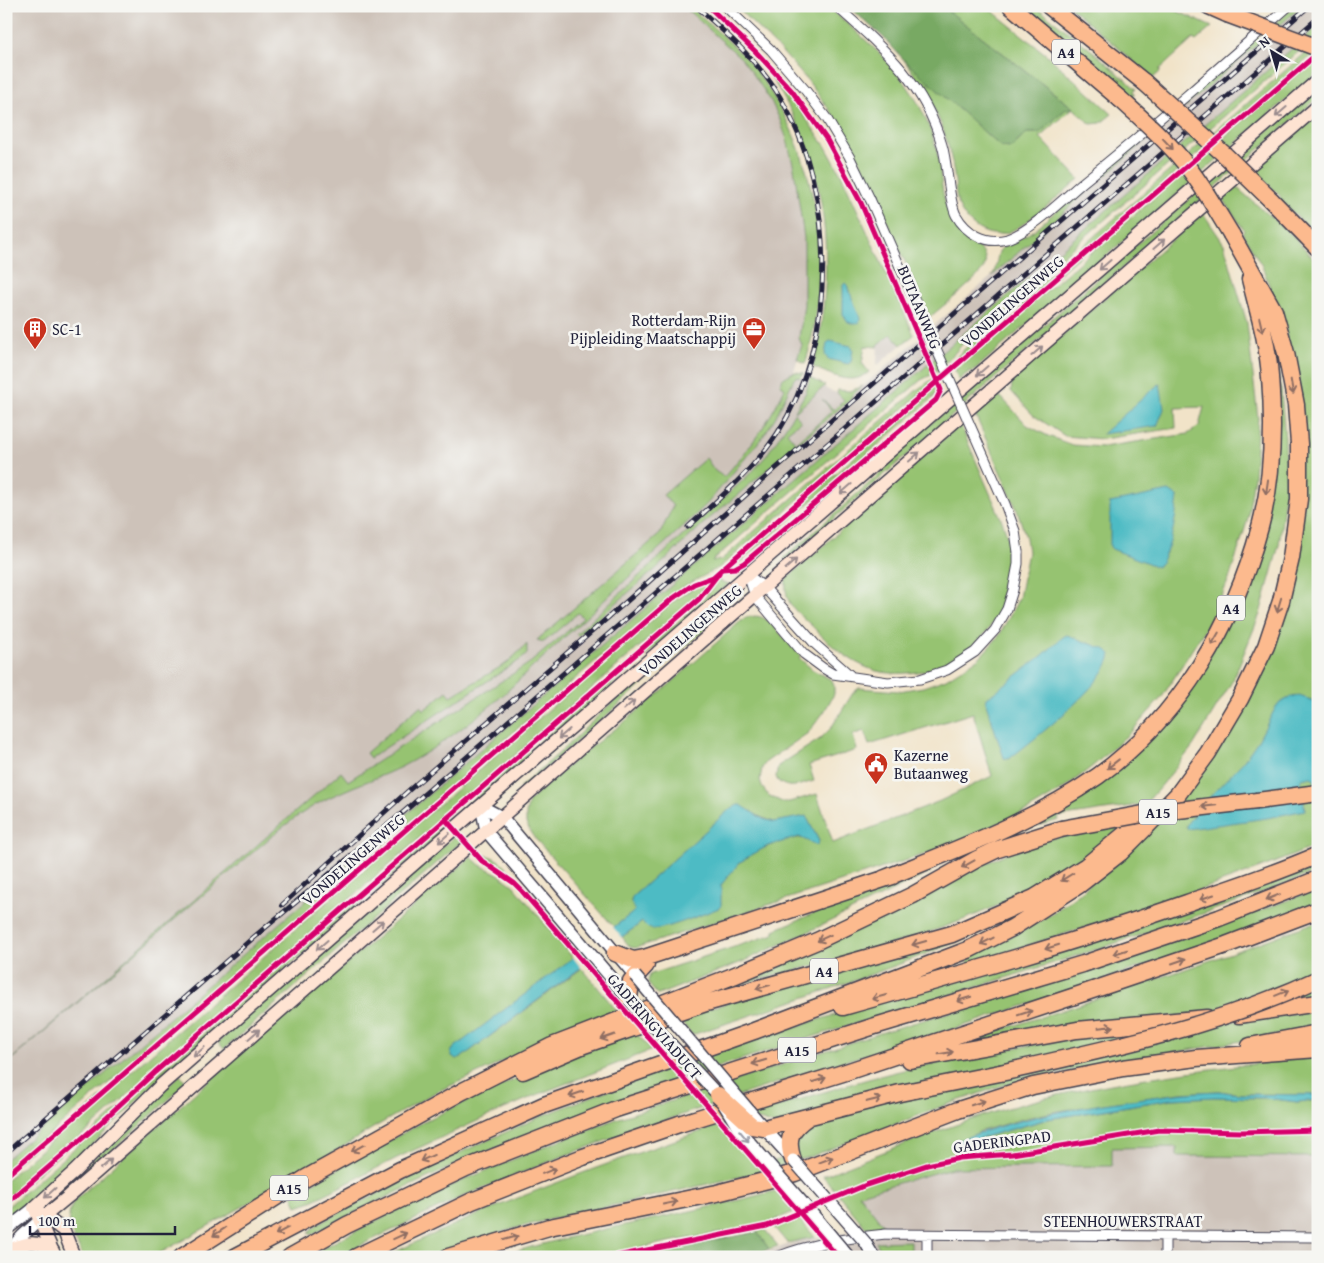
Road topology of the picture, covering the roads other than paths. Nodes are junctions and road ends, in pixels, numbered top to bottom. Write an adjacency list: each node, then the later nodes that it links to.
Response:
1 (725, 6): 14 (street, BUTAANWEG, bridge)
2 (836, 6): 6 (street)
3 (1012, 6): 11 (highway, A4, one-way to 11, bridge)
4 (1049, 6): 10 (highway, A4, bridge)
5 (1209, 6): 7 (highway, bridge)
6 (1289, 6)
7 (1318, 48)
8 (1318, 80): 12 (main road, VONDELINGENWEG, one-way to 12)
9 (1318, 106): 13 (main road, VONDELINGENWEG, one-way to 9)
10 (1318, 248)
11 (1246, 261): 15 (highway, A4, one-way to 15); 23 (highway, A4, one-way to 23)
12 (748, 575): 13 (street, BUTAANWEG); 17 (main road, VONDELINGENWEG, one-way to 17)
13 (759, 591): 14 (street, BUTAANWEG); 14 (street, BUTAANWEG); 18 (main road, VONDELINGENWEG, one-way to 13)
14 (837, 671)
15 (1208, 753): 31 (highway, A4, one-way to 31); 38 (highway, A4, one-way to 38)
16 (1318, 793): 20 (highway, A15, one-way to 20, bridge)
17 (481, 806): 18 (street, GADERINGVIADUCT); 19 (street, GADERINGVIADUCT); 42 (main road, VONDELINGENWEG, one-way to 42)
18 (502, 818): 19 (main road, VONDELINGENWEG); 26 (street, GADERINGVIADUCT)
19 (486, 831): 29 (street, GADERINGVIADUCT); 41 (main road, VONDELINGENWEG, one-way to 19)
20 (1053, 831): 23 (highway, A15); 38 (highway, A15, one-way to 38)
21 (1318, 855): 31 (highway, A15, one-way to 31)
22 (1318, 879): 55 (highway, A15, one-way to 55)
23 (883, 880): 25 (highway, A4)
24 (1318, 910): 35 (highway, A15, one-way to 24)
25 (661, 952): 26 (highway, A4); 27 (highway, A4)
26 (616, 953): 27 (street, GADERINGVIADUCT)
27 (635, 976): 29 (highway); 39 (street, GADERINGVIADUCT, bridge)
28 (1318, 979): 37 (highway, one-way to 28, bridge)
29 (629, 999): 36 (street, GADERINGVIADUCT, bridge)
30 (1318, 1003): 35 (highway, A15, one-way to 30)
31 (754, 1031): 54 (highway, A15, one-way to 54)
32 (1318, 1033): 34 (highway)
33 (1318, 1049): 34 (highway)
34 (1196, 1058): 57 (highway, one-way to 34)
35 (846, 1072): 56 (highway, A15, one-way to 35)
36 (718, 1095): 39 (highway, bridge); 59 (street, GADERINGVIADUCT, one-way to 59, bridge)
37 (810, 1115): 39 (highway); 40 (highway)
38 (401, 1125): 53 (highway, A15, one-way to 53)
39 (764, 1128): 40 (street, GADERINGVIADUCT)
40 (793, 1160): 60 (street, GADERINGVIADUCT, bridge)
41 (69, 1196): 43 (main road, VONDELINGENWEG); 45 (main road)
42 (34, 1208): 43 (main road); 44 (street, VONDELINGENWEG)
43 (42, 1218): 45 (main road); 49 (street, VONDELINGENWEG); 50 (main road)
44 (6, 1230)
45 (64, 1231): 52 (main road)
46 (927, 1235): 47 (street, STEENHOUWERSTRAAT); 51 (street, STEENHOUWERSTRAAT); 61 (street)
47 (1165, 1236): 48 (street, STEENHOUWERSTRAAT); 62 (street)
48 (1318, 1237)
49 (9, 1251): 50 (main road)
50 (54, 1254)
51 (789, 1255): 58 (street, STEENHOUWERSTRAAT)
52 (74, 1257)
53 (182, 1257)
54 (235, 1257)
55 (290, 1257)
56 (356, 1257)
57 (448, 1257)
58 (777, 1257)
59 (848, 1257)
60 (874, 1257)
61 (927, 1257)
62 (1165, 1257)

